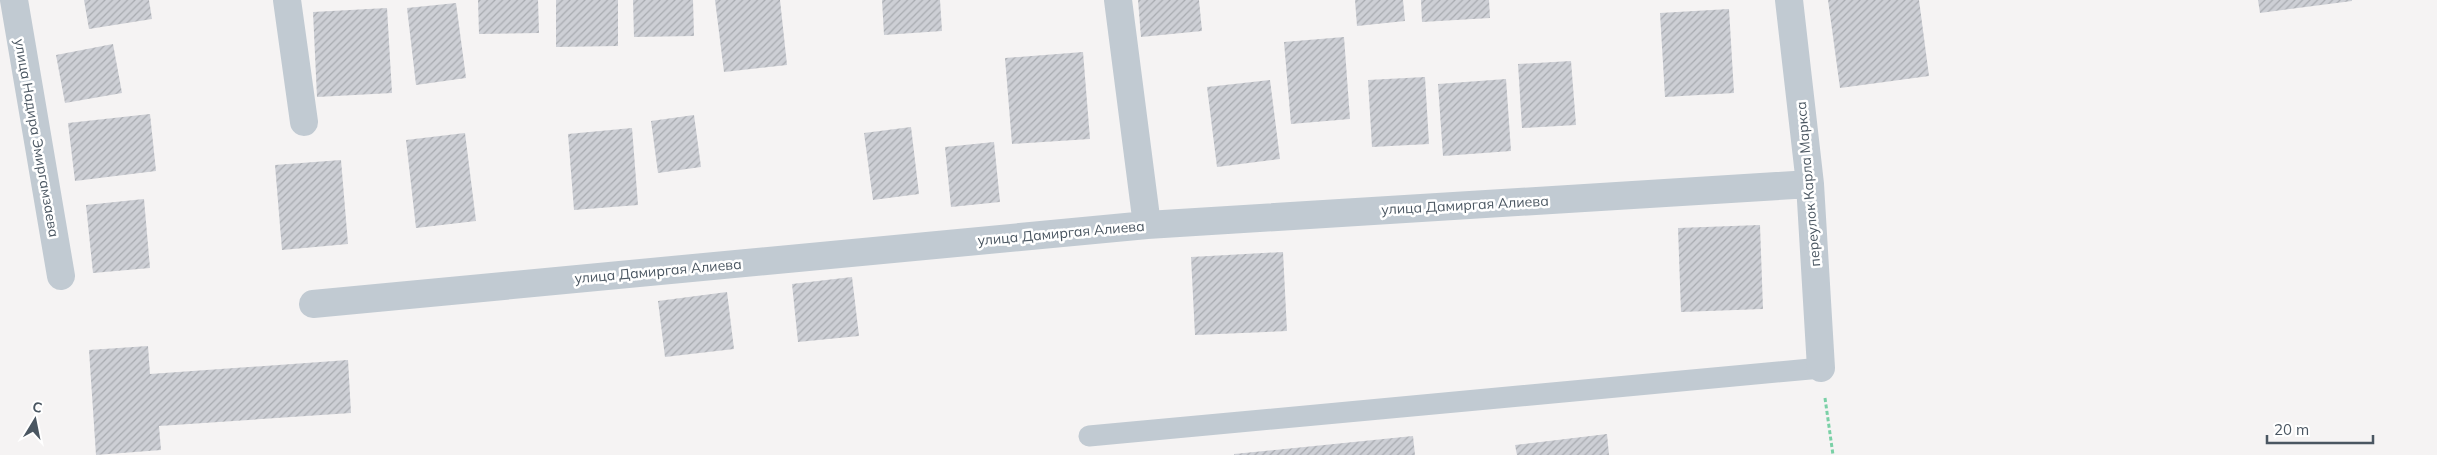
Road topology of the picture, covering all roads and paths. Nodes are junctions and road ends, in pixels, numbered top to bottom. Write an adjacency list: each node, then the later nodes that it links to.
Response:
1 (14, 0): 8 (street, улица Надира Эмиргамзаева)
2 (287, 0): 5 (street)
3 (1118, 0): 7 (street)
4 (1789, 0): 6 (street, переулок Карла Маркса)
5 (304, 122)
6 (1810, 184): 7 (street, улица Дамиргая Алиева); 10 (street, переулок Карла Маркса)
7 (1147, 225): 9 (street, улица Дамиргая Алиева)
8 (61, 276)
9 (313, 304)
10 (1821, 368): 11 (lane); 12 (path)
11 (1089, 436)
12 (1833, 455)

